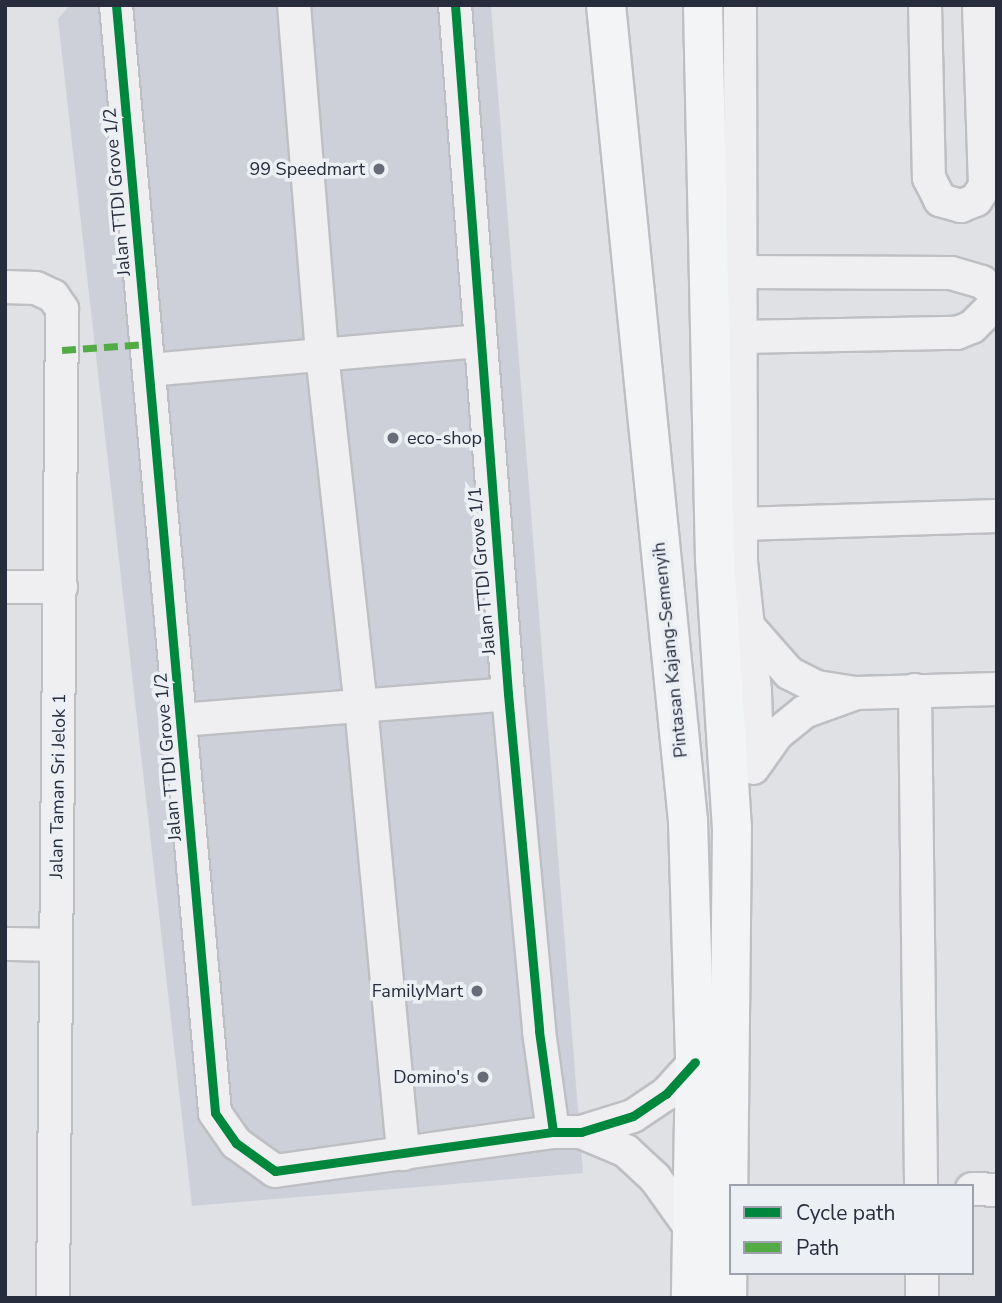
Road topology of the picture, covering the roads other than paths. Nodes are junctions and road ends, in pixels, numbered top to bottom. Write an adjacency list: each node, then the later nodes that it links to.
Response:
1 (116, 5): 16 (street, Jalan TTDI Grove 1/2)
2 (294, 5): 15 (street)
3 (456, 5): 14 (street, Jalan TTDI Grove 1/1)
4 (606, 5): 32 (highway, Pintasan Kajang-Semenyih)
5 (703, 5): 29 (highway)
6 (740, 5): 9 (street)
7 (925, 5): 8 (street)
8 (979, 5)
9 (740, 272): 11 (street); 13 (street)
10 (20, 288): 20 (street, Jalan Taman Sri Jelok 1)
11 (997, 294)
12 (997, 302): 13 (street)
13 (739, 337): 18 (street)
14 (480, 341): 15 (street); 25 (street, Jalan TTDI Grove 1/1)
15 (322, 354): 16 (street); 26 (street)
16 (149, 370): 27 (street, Jalan TTDI Grove 1/2)
17 (997, 516): 18 (street)
18 (741, 524): 21 (street)
19 (5, 587): 20 (street)
20 (61, 587): 31 (street, Jalan Taman Sri Jelok 1)
21 (747, 624): 24 (street); 28 (street)
22 (997, 689): 23 (street)
23 (915, 690): 24 (street); 35 (street)
24 (856, 693): 28 (street)
25 (508, 694): 26 (street); 33 (street, Jalan TTDI Grove 1/1)
26 (361, 706): 27 (street); 34 (street)
27 (180, 720): 34 (street, Jalan TTDI Grove 1/2)
28 (757, 760): 29 (street)
29 (732, 827): 42 (highway)
30 (5, 944): 31 (street)
31 (55, 945): 40 (street, Jalan Taman Sri Jelok 1)
32 (695, 1062): 33 (street, Jalan TTDI Grove 1/2); 38 (highway, Pintasan Kajang-Semenyih)
33 (567, 1132): 34 (street, Jalan TTDI Grove 1/2); 38 (street)
34 (403, 1154)
35 (921, 1184)
36 (974, 1189): 37 (street)
37 (997, 1190)
38 (694, 1231): 41 (highway, Pintasan Kajang-Semenyih)
39 (922, 1275): 43 (street)
40 (53, 1298)
41 (691, 1298)
42 (727, 1298)
43 (922, 1298)

